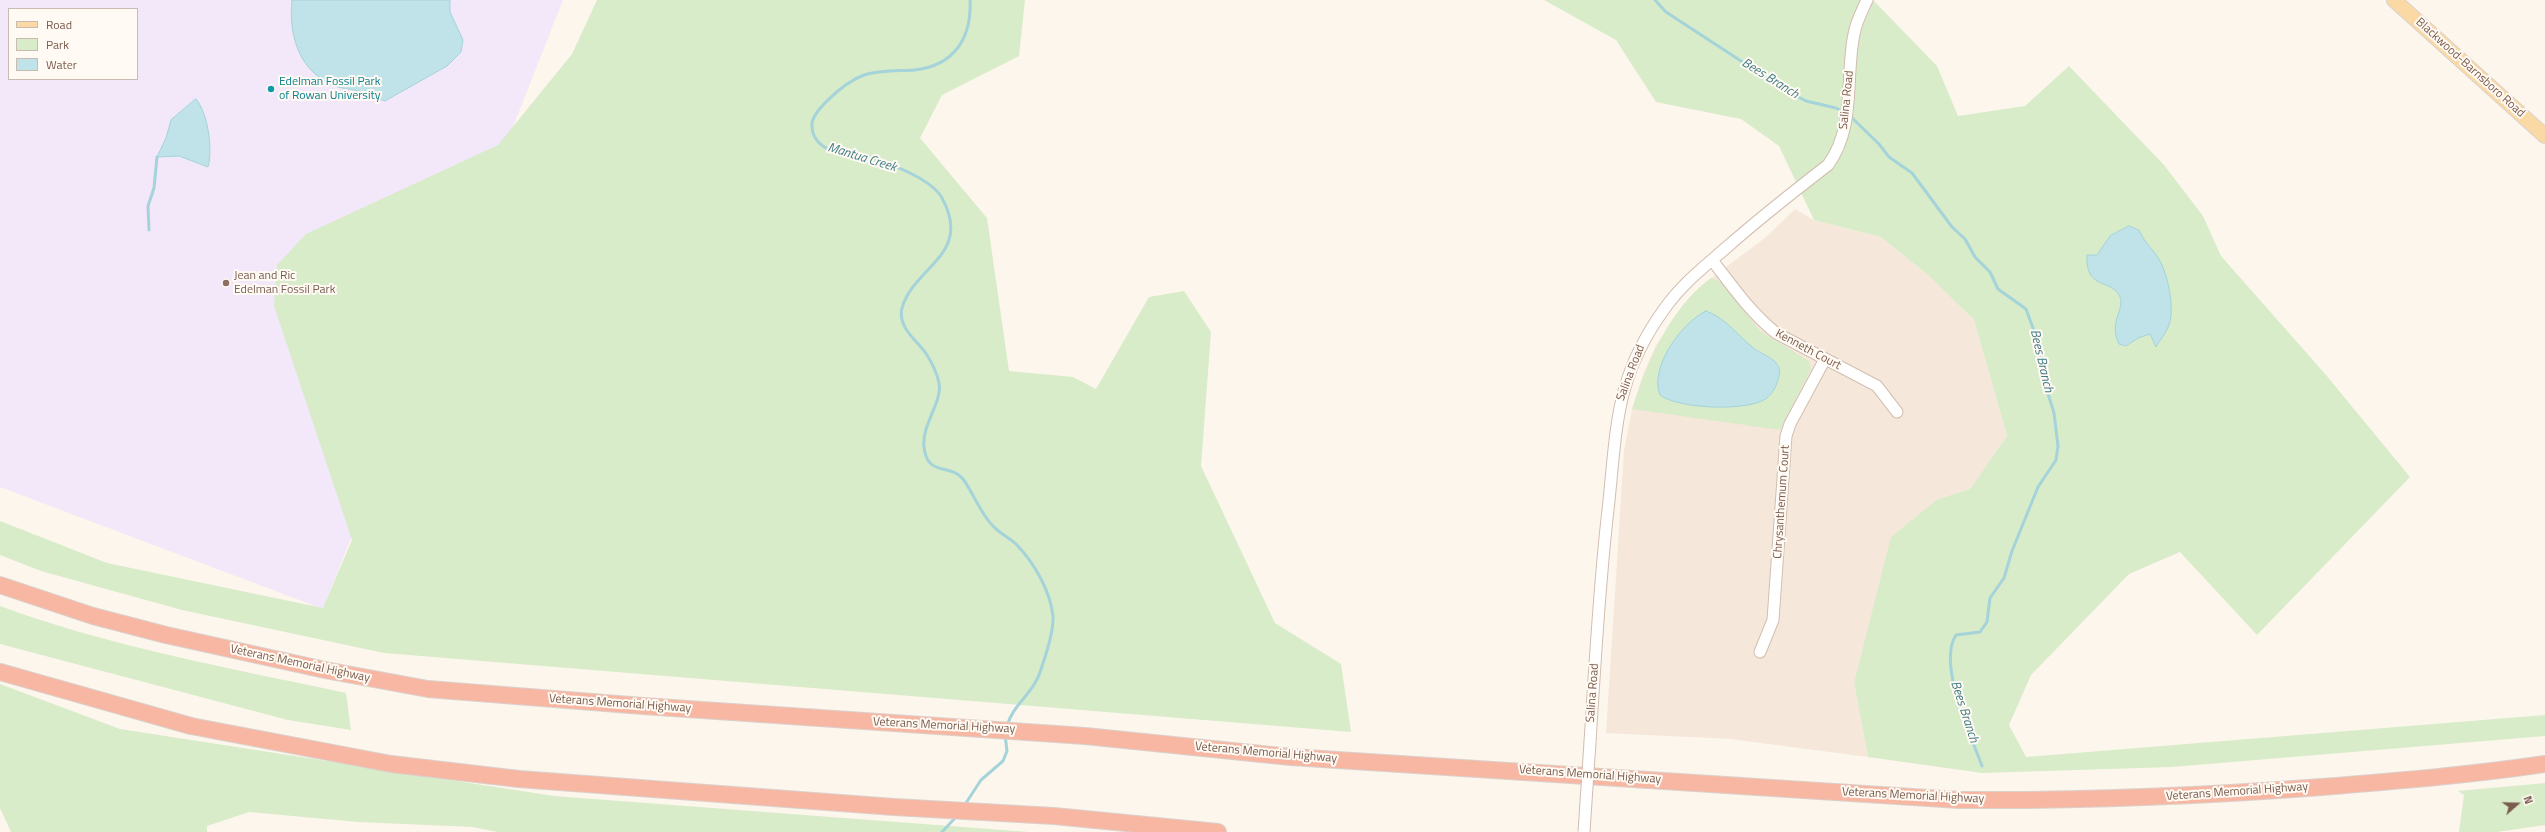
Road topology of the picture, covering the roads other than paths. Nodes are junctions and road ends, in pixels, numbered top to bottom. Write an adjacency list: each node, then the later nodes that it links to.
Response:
1 (1867, 0): 4 (street, Salina Road)
2 (2394, 0): 3 (main road, Blackwood-Barnsboro Road)
3 (2545, 136)
4 (1712, 260): 5 (street, Kenneth Court); 12 (street, Salina Road, bridge)
5 (1825, 359): 6 (street, Kenneth Court); 8 (street, Chrysanthemum Court)
6 (1897, 412)
7 (0, 585): 10 (highway, Veterans Memorial Highway)
8 (1760, 652)
9 (0, 672): 11 (highway)
10 (2545, 764)
11 (1218, 832)
12 (1584, 832)

